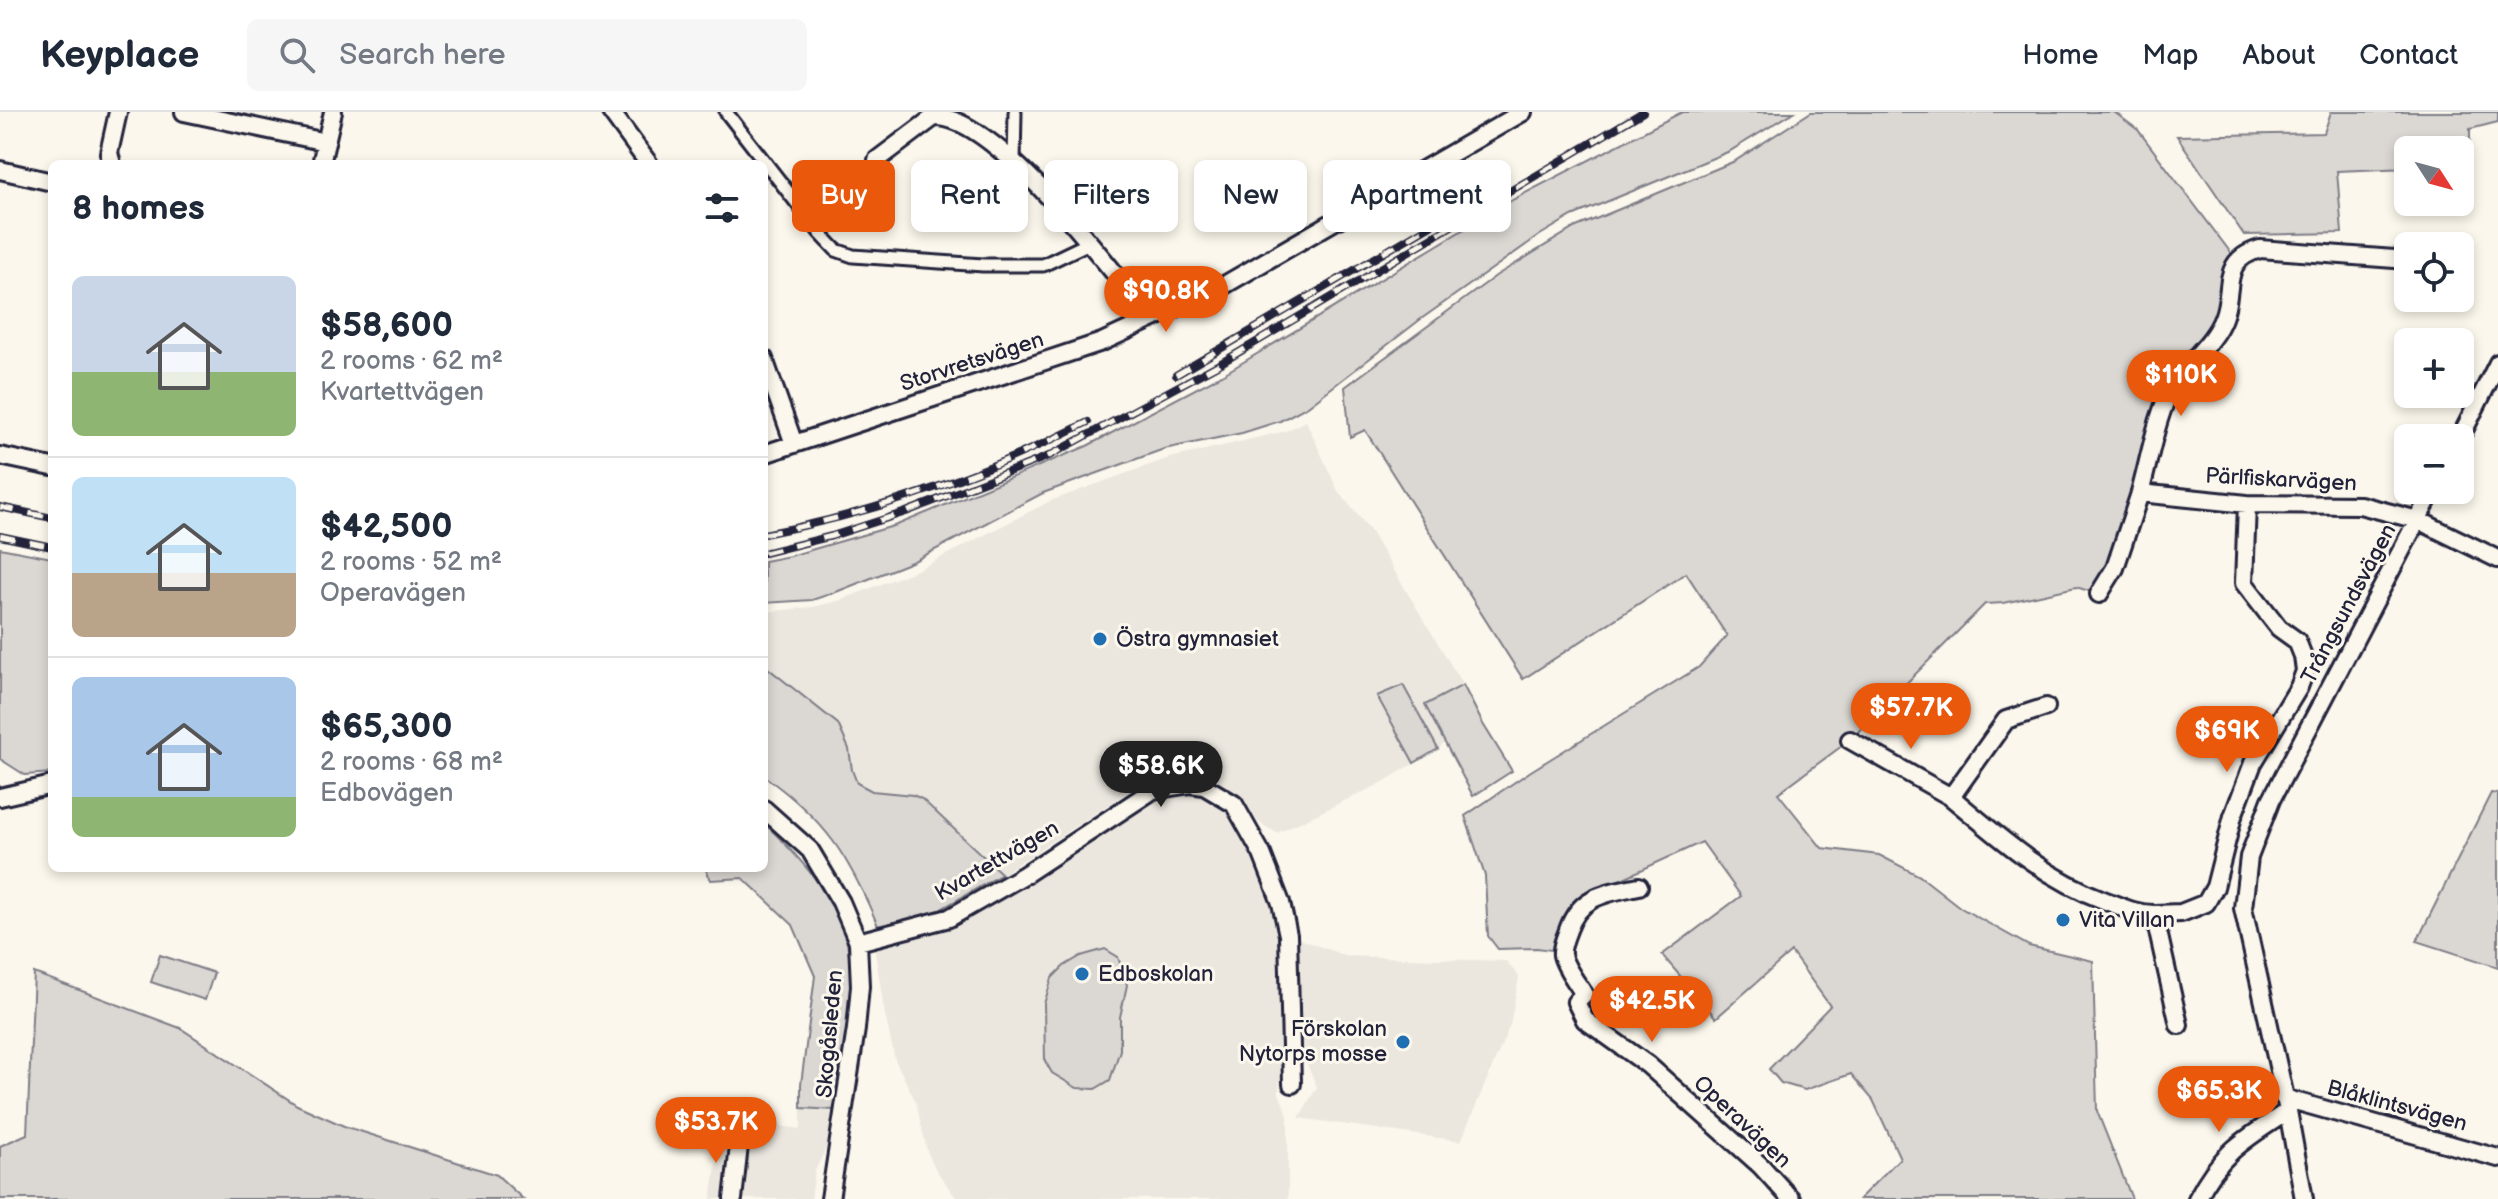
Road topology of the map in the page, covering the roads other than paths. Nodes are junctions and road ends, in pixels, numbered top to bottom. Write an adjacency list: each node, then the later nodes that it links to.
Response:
1 (118, 112): 9 (street)
2 (184, 112): 8 (street)
3 (333, 112): 8 (street)
4 (611, 112): 11 (street)
5 (726, 112): 12 (street)
6 (1015, 112): 15 (street)
7 (1523, 112): 22 (street, Storvretsvägen)
8 (326, 142): 10 (street)
9 (111, 160)
10 (322, 160)
11 (646, 160)
12 (763, 160)
13 (877, 160): 14 (street)
14 (1010, 160)
15 (1014, 160)
16 (768, 166): 20 (street)
17 (0, 170): 19 (street)
18 (1028, 178): 20 (street)
19 (48, 181)
20 (1089, 243): 22 (street)
21 (2394, 259): 30 (street)
22 (1151, 319): 26 (street, Storvretsvägen)
23 (2498, 363): 25 (street)
24 (768, 370): 26 (street)
25 (2467, 424)
26 (794, 444): 27 (street, Storvretsvägen)
27 (768, 453)
28 (0, 456): 29 (street)
29 (48, 466)
30 (2140, 493): 31 (street, Pärlfiskarvägen); 35 (street)
31 (2247, 504): 33 (street, Pärlfiskarvägen); 43 (street)
32 (2426, 504): 33 (street, Trångsundsvägen)
33 (2418, 520): 34 (street, Pärlfiskarvägen); 47 (street, Trångsundsvägen)
34 (2498, 559)
35 (2099, 594)
36 (2046, 707): 40 (street)
37 (1850, 740): 40 (street)
38 (48, 786): 39 (street)
39 (0, 797)
40 (1951, 797): 43 (street)
41 (768, 813): 44 (street, Skogåsleden)
42 (1639, 886): 52 (street, Operavägen)
43 (2154, 914): 45 (street)
44 (858, 942): 46 (street, Kvartettvägen); 51 (street, Skogåsleden)
45 (2179, 1025)
46 (1292, 1084)
47 (2286, 1105): 49 (street, Blåklintsvägen); 53 (street); 54 (street, Trångsundsvägen)
48 (740, 1137): 50 (street)
49 (2498, 1158)
50 (733, 1199)
51 (830, 1199)
52 (1791, 1199)
53 (2197, 1199)
54 (2304, 1199)

